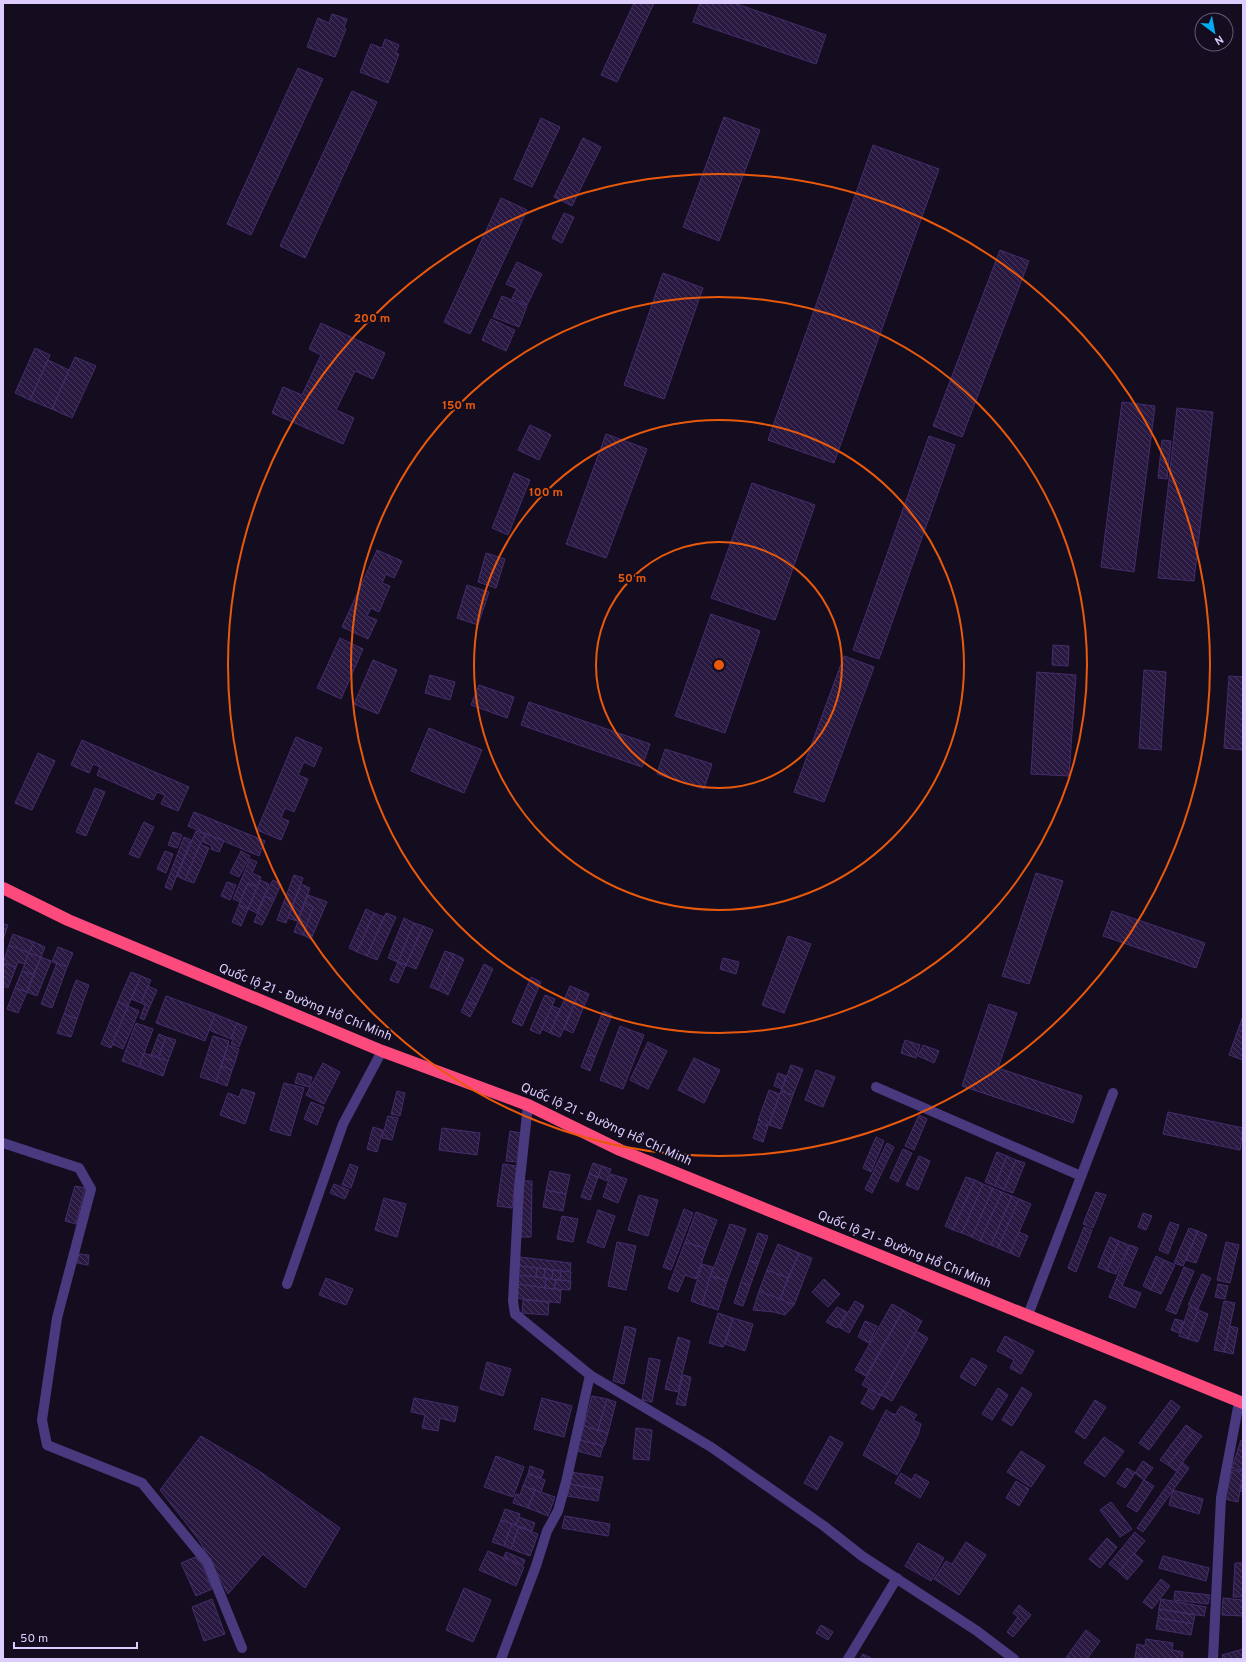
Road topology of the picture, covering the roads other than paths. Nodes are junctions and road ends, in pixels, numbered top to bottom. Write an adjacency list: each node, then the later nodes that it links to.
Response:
1 (3, 888): 2 (highway, Quốc lộ 21 - Đường Hồ Chí Minh)
2 (382, 1051): 5 (highway, Quốc lộ 21 - Đường Hồ Chí Minh); 8 (street)
3 (876, 1087): 7 (street)
4 (1113, 1093): 7 (street)
5 (528, 1105): 9 (highway, Quốc lộ 21 - Đường Hồ Chí Minh); 10 (street)
6 (3, 1143): 13 (street)
7 (1081, 1176): 9 (street)
8 (288, 1284)
9 (1028, 1315): 11 (highway, Quốc lộ 21 - Đường Hồ Chí Minh)
10 (590, 1375): 12 (street); 14 (street)
11 (1241, 1403): 17 (street)
12 (897, 1578): 15 (street); 16 (street)
13 (242, 1648)
14 (500, 1659)
15 (848, 1659)
16 (1014, 1659)
17 (1213, 1659)

